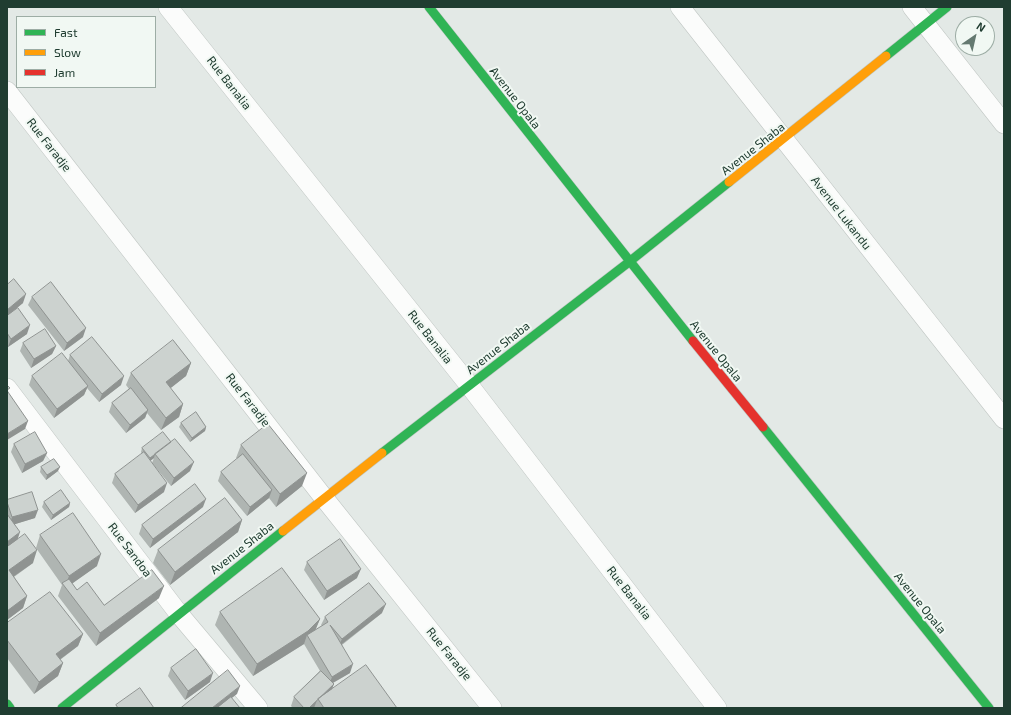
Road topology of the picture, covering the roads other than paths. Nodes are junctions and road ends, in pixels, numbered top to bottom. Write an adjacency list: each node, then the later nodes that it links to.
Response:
1 (168, 7): 11 (street, Rue Banalia)
2 (429, 7): 10 (street, Avenue Opala)
3 (680, 7): 9 (street, Avenue Lukandu)
4 (912, 7): 6 (street)
5 (947, 7): 6 (street, Avenue Shaba)
6 (926, 25): 8 (street); 9 (street, Avenue Shaba)
7 (7, 91): 14 (street, Rue Faradje)
8 (1004, 124)
9 (783, 140): 10 (street, Avenue Shaba); 13 (street, Avenue Lukandu)
10 (629, 262): 11 (street, Avenue Shaba); 22 (street, Avenue Opala)
11 (469, 385): 14 (street, Avenue Shaba); 21 (street, Rue Banalia)
12 (7, 388): 15 (street, Rue Sandoa)
13 (1004, 419)
14 (324, 498): 15 (street, Avenue Shaba); 20 (street, Rue Faradje)
15 (179, 614): 18 (street, Avenue Shaba); 19 (street, Rue Sandoa)
16 (7, 704): 17 (street)
17 (10, 708)
18 (62, 708)
19 (258, 708)
20 (492, 708)
21 (717, 708)
22 (989, 708)

